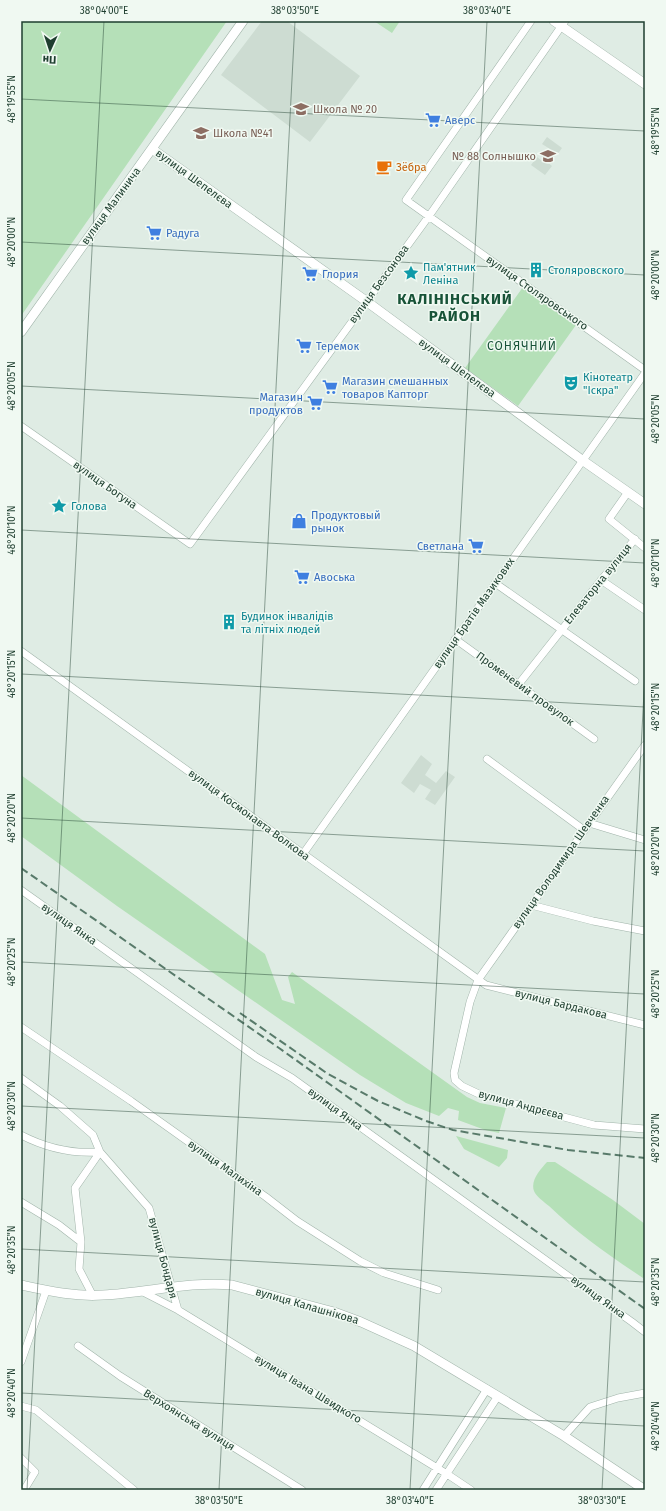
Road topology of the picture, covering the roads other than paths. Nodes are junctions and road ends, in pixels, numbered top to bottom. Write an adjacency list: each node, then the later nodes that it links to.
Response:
1 (243, 21): 5 (street, вулиця Малинича)
2 (531, 21): 6 (street, вулиця Столяровського)
3 (560, 23): 4 (street); 6 (street, вулиця Безсонова)
4 (645, 84)
5 (152, 149): 7 (street, вулиця Шепелєва); 8 (street, вулиця Малинича)
6 (429, 216): 7 (street, вулиця Безсонова); 9 (street, вулиця Столяровського)
7 (366, 301): 12 (street, вулиця Шепелєва); 16 (street, вулиця Безсонова)
8 (21, 332)
9 (645, 370)
10 (645, 373): 12 (street, вулиця Братів Мазикових)
11 (21, 426): 16 (street, вулиця Богуна)
12 (582, 460): 13 (street, вулиця Шепелєва); 19 (street, вулиця Братів Мазикових)
13 (628, 492): 14 (street, вулиця Шепелєва); 15 (street)
14 (645, 504)
15 (635, 539): 17 (street); 18 (street, Елеваторна вулиця)
16 (190, 544)
17 (645, 548)
18 (601, 580): 20 (street); 21 (street, Елеваторна вулиця)
19 (495, 583): 21 (street, Елеваторна вулиця); 22 (street, вулиця Братів Мазикових)
20 (645, 610)
21 (561, 630): 24 (street, Елеваторна вулиця); 25 (street, Елеваторна вулиця)
22 (455, 639): 25 (street, Променевий провулок); 32 (street, вулиця Братів Мазикових)
23 (21, 651): 32 (street, вулиця Космонавта Волкова)
24 (635, 681)
25 (518, 685): 26 (street, Променевий провулок)
26 (594, 739)
27 (645, 745): 29 (street, вулиця Володимира Шевченка)
28 (487, 759): 30 (street)
29 (589, 823): 30 (street, вулиця Володимира Шевченка); 31 (street)
30 (584, 830): 34 (street, вулиця Володимира Шевченка)
31 (645, 840)
32 (303, 854): 36 (street, вулиця Космонавта Волкова)
33 (21, 890): 52 (street, вулиця Янка)
34 (531, 905): 35 (street); 36 (street, вулиця Володимира Шевченка)
35 (645, 931)
36 (478, 980): 37 (street, вулиця Бардакова); 40 (street, вулиця Андрєєва)
37 (645, 1025)
38 (21, 1027): 47 (street, вулиця Малихіна)
39 (21, 1078): 42 (street, вулиця Бондаря)
40 (645, 1129)
41 (21, 1135): 42 (street)
42 (100, 1152): 44 (street); 46 (street, вулиця Бондаря)
43 (21, 1202): 44 (street)
44 (81, 1242): 50 (street)
45 (21, 1285): 48 (street, вулиця Калашнікова)
46 (172, 1288): 49 (street, вулиця Калашнікова); 51 (street, вулиця Бондаря); 55 (street, вулиця Калашнікова)
47 (438, 1290)
48 (46, 1291): 50 (street, вулиця Калашнікова); 54 (street)
49 (143, 1292): 50 (street, вулиця Калашнікова); 51 (street, вулиця Івана Швидкого)
50 (93, 1296)
51 (178, 1310): 61 (street, вулиця Івана Швидкого)
52 (645, 1332)
53 (78, 1346): 65 (street, Верхоянська вулиця)
54 (21, 1362)
55 (487, 1389): 57 (street, вулиця Калашнікова); 61 (street)
56 (645, 1393): 59 (street)
57 (498, 1396): 59 (street, вулиця Калашнікова); 62 (street)
58 (21, 1406): 64 (street)
59 (564, 1436): 69 (street, вулиця Калашнікова)
60 (21, 1458): 63 (street)
61 (436, 1468): 62 (street, вулиця Івана Швидкого); 66 (street)
62 (447, 1474): 67 (street); 68 (street, вулиця Івана Швидкого)
63 (24, 1490)
64 (134, 1490)
65 (302, 1490)
66 (423, 1490)
67 (436, 1490)
68 (471, 1490)
69 (645, 1490)

